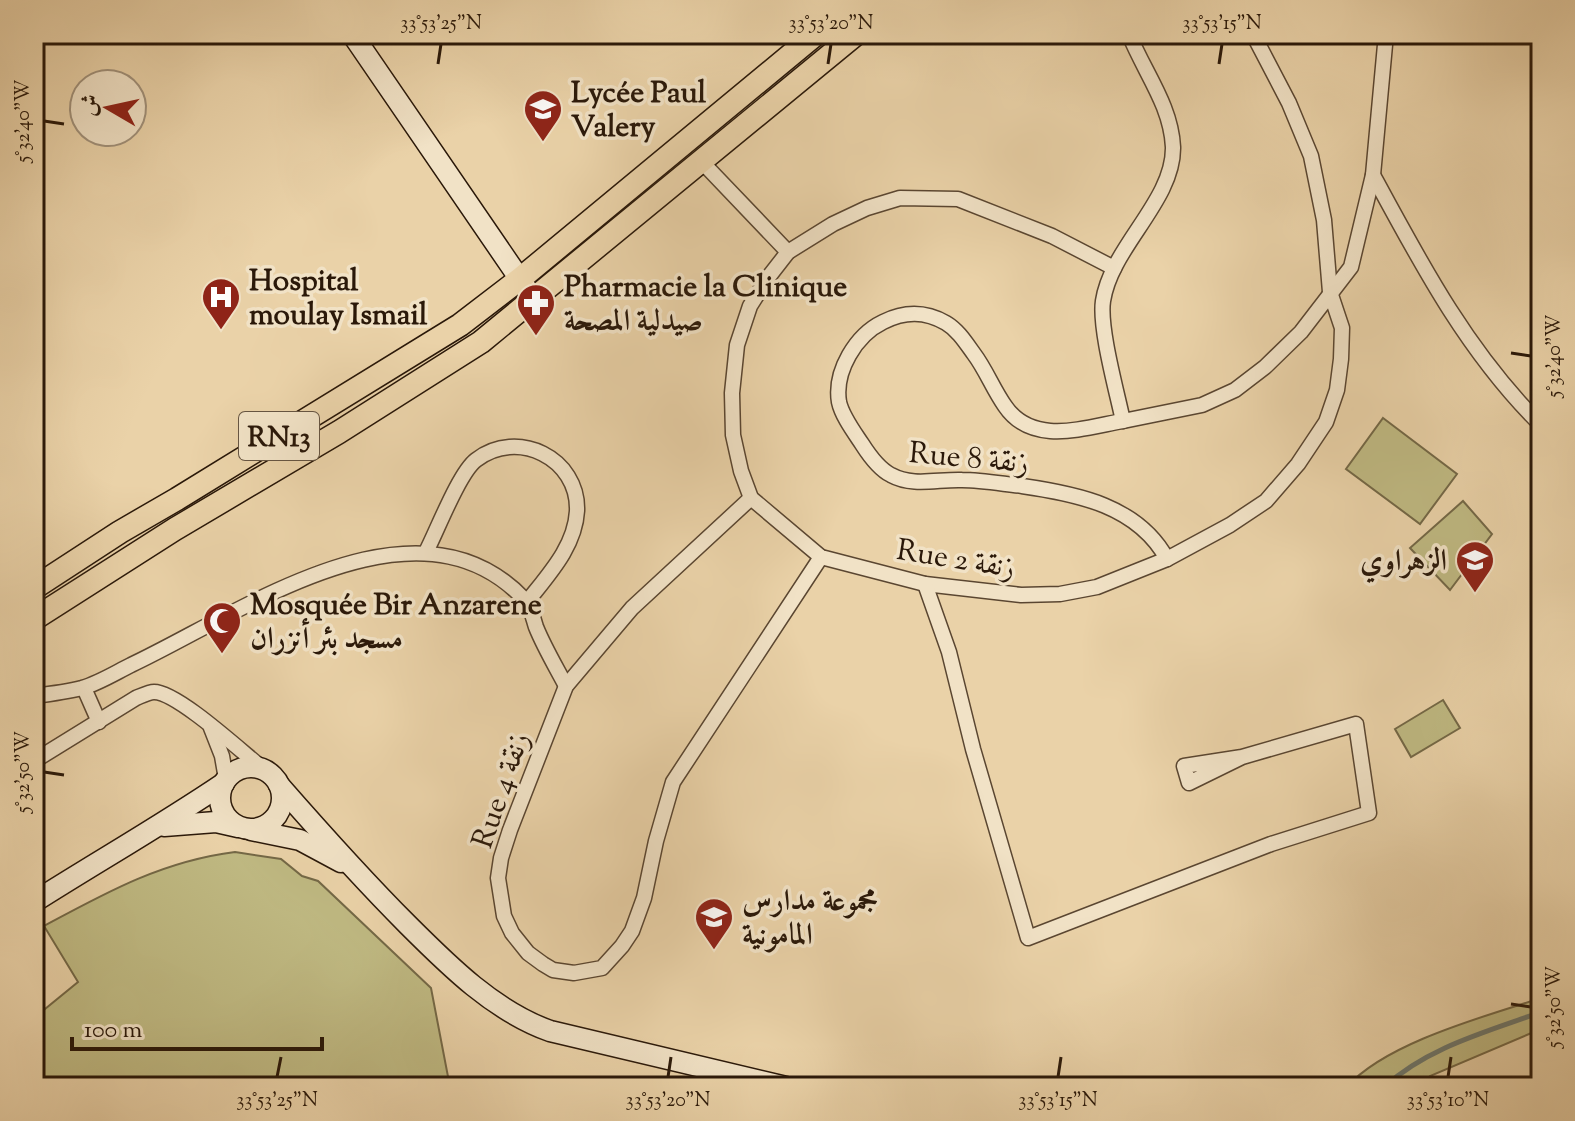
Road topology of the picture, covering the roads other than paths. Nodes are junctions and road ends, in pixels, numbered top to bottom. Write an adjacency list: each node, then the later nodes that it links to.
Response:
1 (352, 34): 11 (main road)
2 (816, 34): 11 (main road, RN13)
3 (856, 34): 7 (main road, RN13)
4 (1129, 34): 10 (street)
5 (1253, 34): 12 (street, Rue 2 زنقة)
6 (1386, 34): 8 (street, Rue 8 زنقة)
7 (702, 162): 9 (street); 13 (main road, RN13)
8 (1373, 175): 12 (street, Rue 8 زنقة); 15 (street)
9 (788, 252): 10 (street); 16 (street)
10 (1114, 268): 14 (street)
11 (520, 279): 13 (main road); 21 (main road, RN13)
12 (1330, 292): 14 (street, Rue 8 زنقة); 19 (street, Rue 2 زنقة)
13 (533, 299): 23 (main road, RN13)
14 (1123, 421): 19 (street, Rue 8 زنقة)
15 (1541, 425)
16 (751, 498): 18 (street, Rue 2 زنقة); 24 (street, Rue 4 زنقة)
17 (426, 552): 22 (street); 22 (street); 25 (street)
18 (821, 557): 20 (street, Rue 2 زنقة); 24 (street, Rue 4 زنقة)
19 (1167, 559): 20 (street, Rue 2 زنقة)
20 (925, 584): 29 (street)
21 (34, 588)
22 (527, 602): 24 (street)
23 (34, 619)
24 (566, 686)
25 (84, 688): 26 (street); 27 (street)
26 (34, 696)
27 (99, 722): 28 (street); 30 (street)
28 (211, 728): 31 (street); 32 (street)
29 (1242, 757)
30 (34, 761)
31 (273, 778): 32 (main road); 34 (main road); 35 (main road)
32 (225, 781): 33 (main road); 34 (main road)
33 (160, 826): 34 (main road); 36 (main road)
34 (242, 828): 35 (main road)
35 (352, 867): 37 (main road)
36 (34, 902)
37 (786, 1087)

